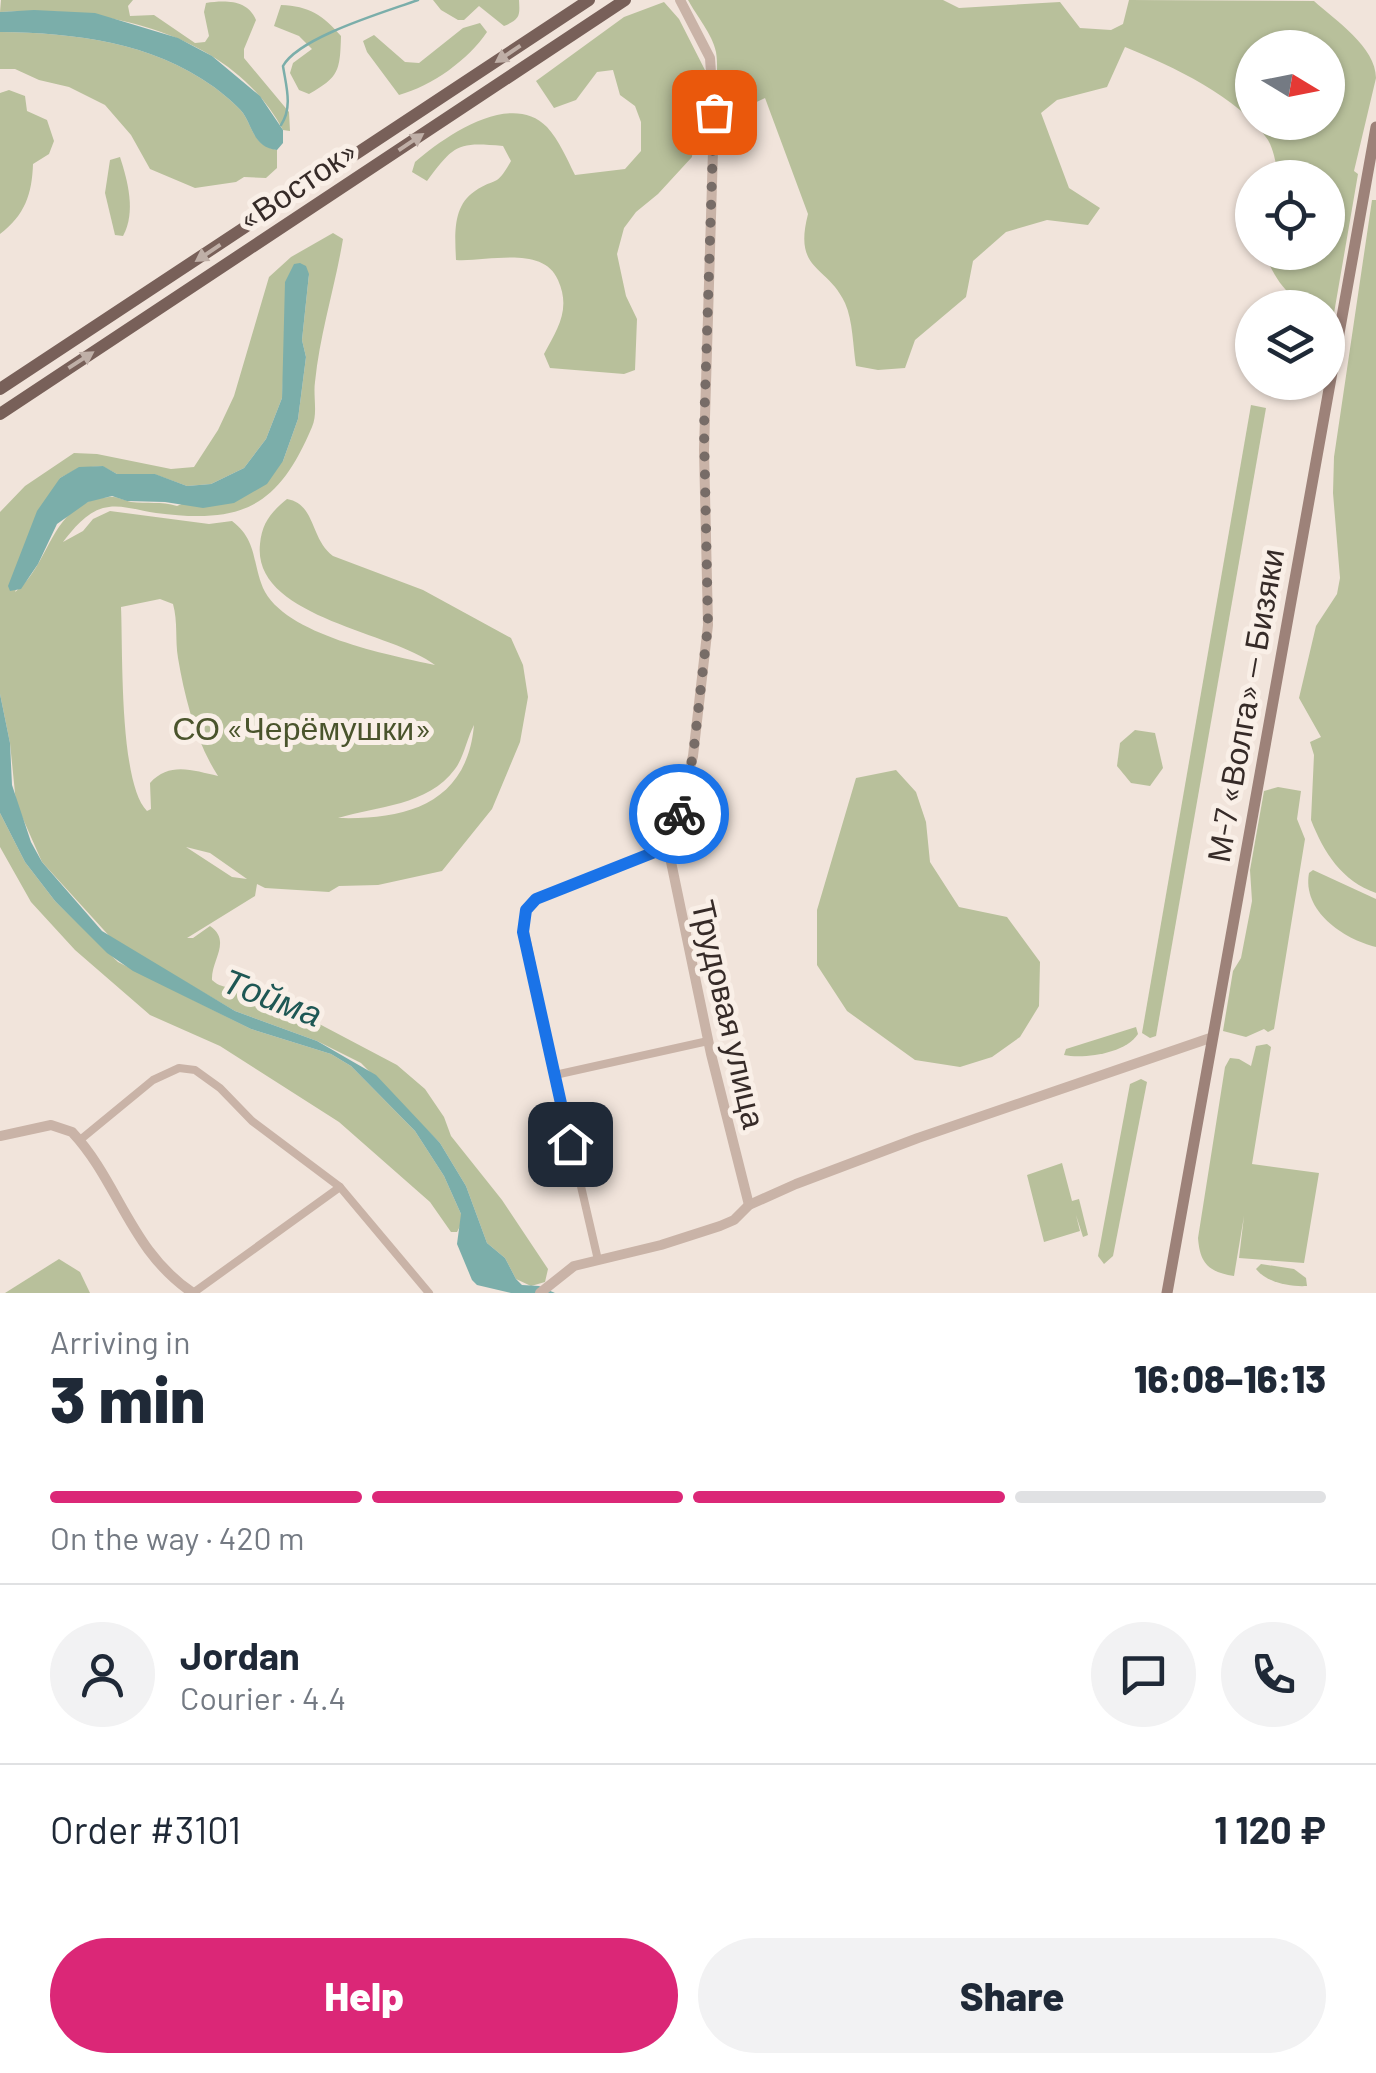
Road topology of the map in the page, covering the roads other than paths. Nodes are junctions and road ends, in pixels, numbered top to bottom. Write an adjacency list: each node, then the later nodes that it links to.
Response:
1 (589, 0): 5 (main road, «Восток», one-way to 5)
2 (624, 0): 6 (main road, «Восток», one-way to 2)
3 (680, 0): 7 (street, Трудовая улица)
4 (1376, 127): 8 (main road, М-7 «Волга» — Бизяки)
5 (0, 389)
6 (0, 414)
7 (670, 846): 9 (street, Трудовая улица); 10 (street)
8 (1212, 1037): 14 (street); 19 (main road, М-7 «Волга» — Бизяки)
9 (708, 1040): 10 (street); 14 (street, Трудовая улица)
10 (555, 1075): 15 (street)
11 (0, 1136): 12 (street)
12 (80, 1140): 13 (street); 16 (street)
13 (340, 1187): 16 (street); 17 (street)
14 (750, 1205): 15 (street)
15 (598, 1260): 18 (street)
16 (193, 1293)
17 (428, 1293)
18 (540, 1293)
19 (1167, 1293)

